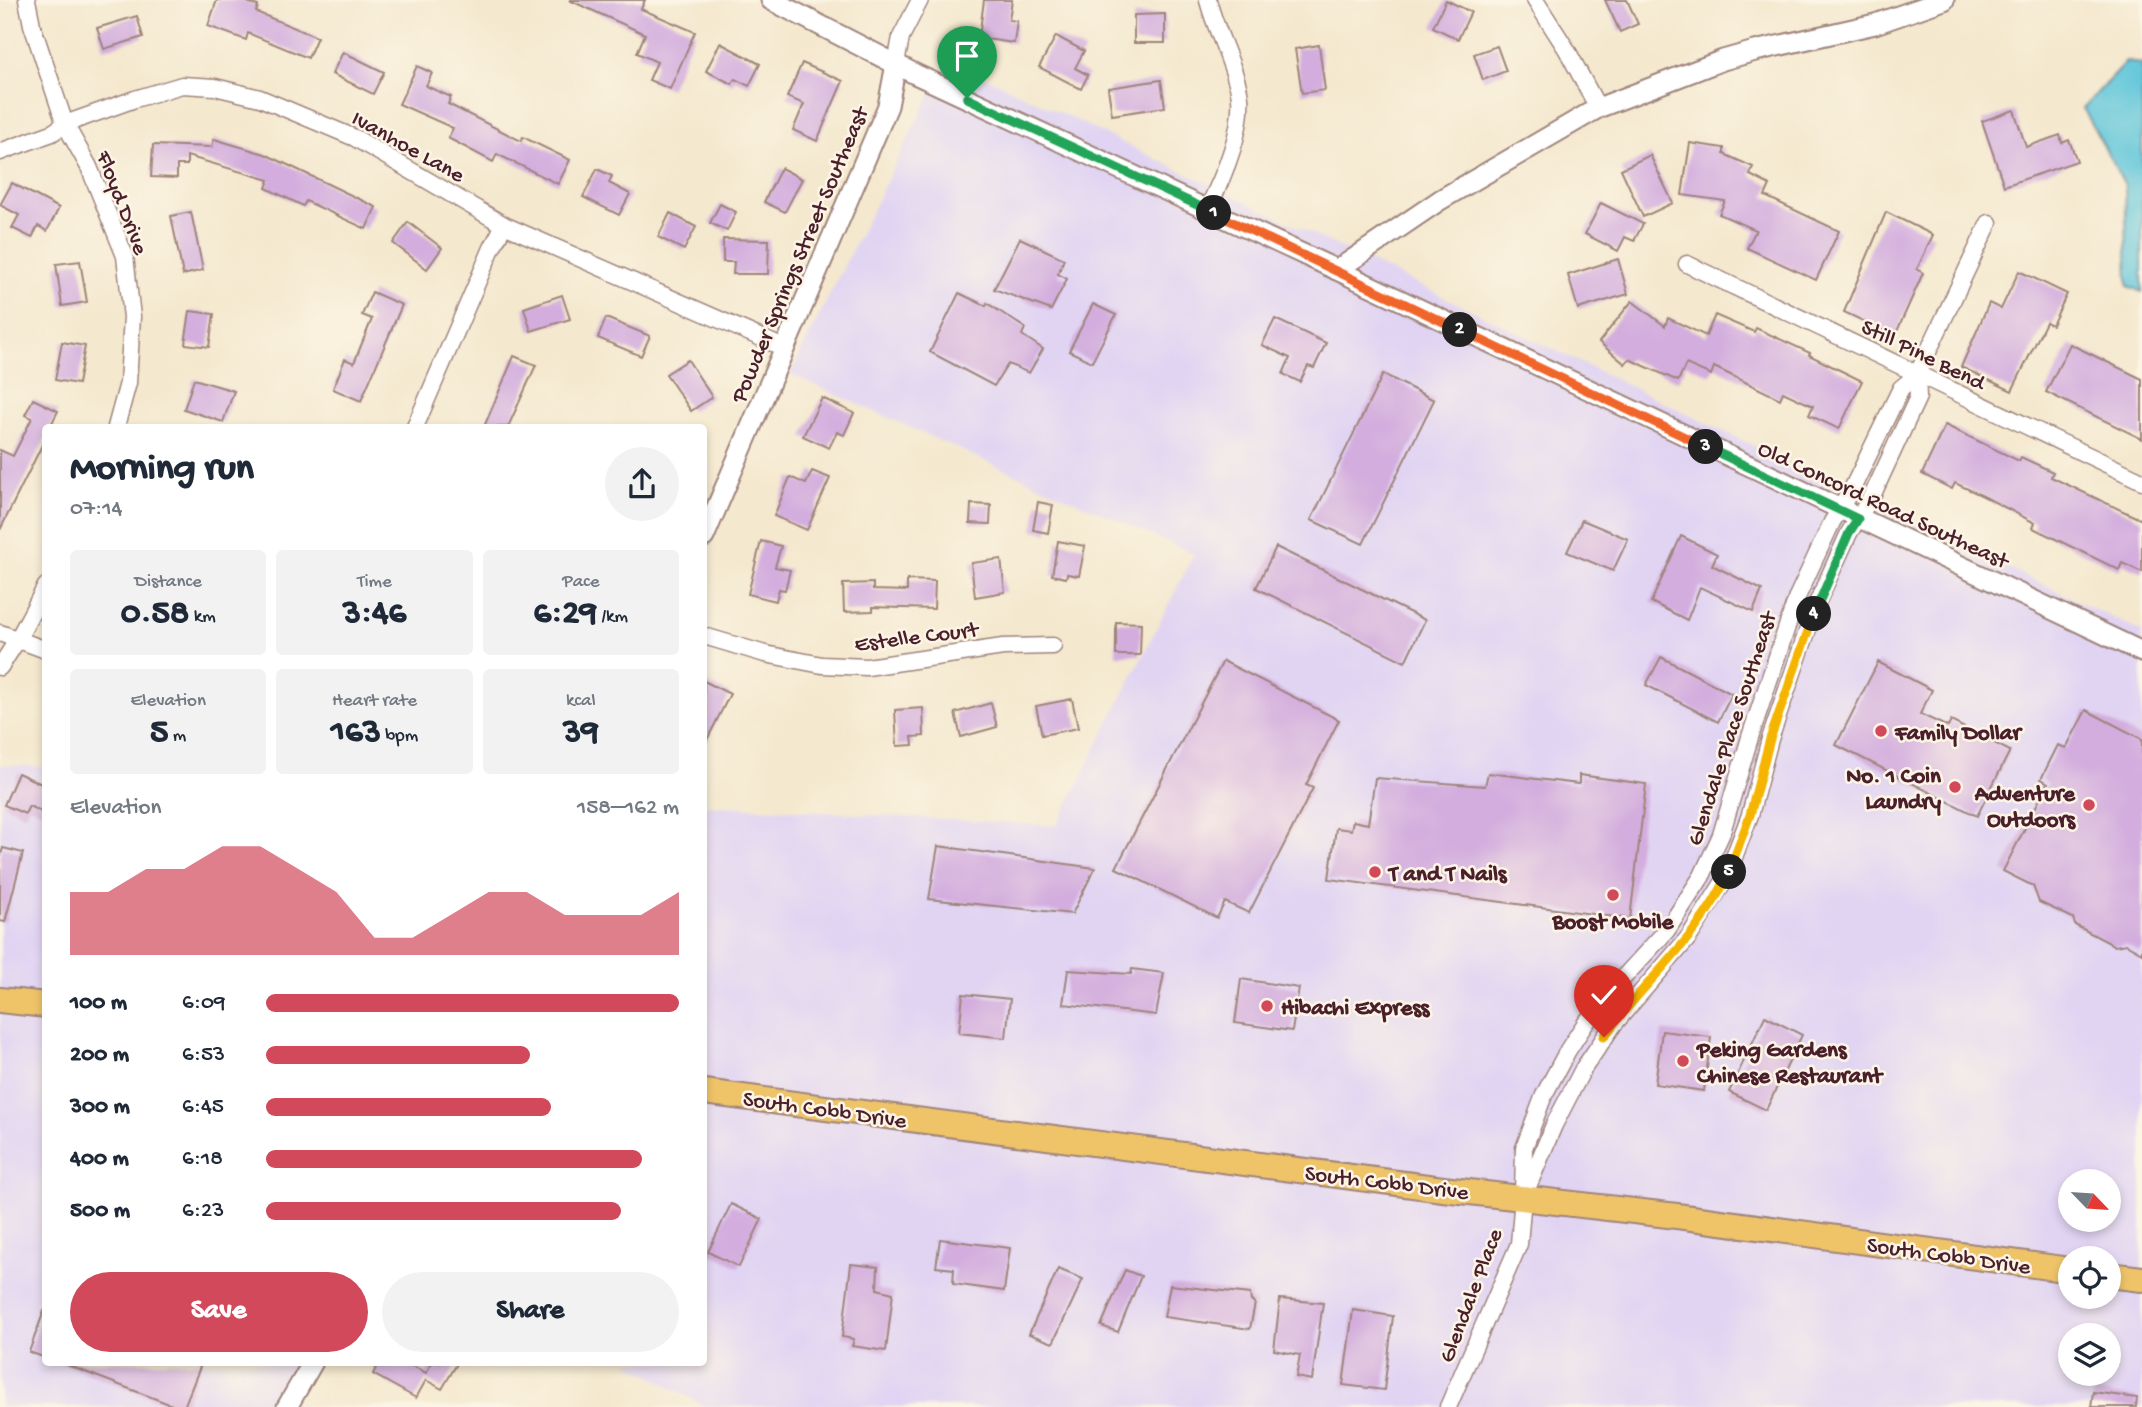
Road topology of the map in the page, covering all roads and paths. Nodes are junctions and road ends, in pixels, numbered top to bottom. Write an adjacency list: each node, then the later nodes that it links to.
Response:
1 (27, 0): 9 (street, Floyd Drive)
2 (771, 0): 7 (street, Old Concord Road Southeast)
3 (919, 0): 7 (street)
4 (1208, 0): 11 (street)
5 (1535, 0): 8 (street)
6 (1944, 0): 8 (street)
7 (896, 64): 11 (street, Old Concord Road Southeast); 16 (street, Powder Springs Street Southeast)
8 (1598, 107): 15 (street)
9 (65, 124): 10 (street, Ivanhoe Lane); 13 (street, Ivanhoe Lane); 18 (street, Floyd Drive)
10 (0, 152)
11 (1207, 210): 15 (street, Old Concord Road Southeast)
12 (1989, 223): 17 (street)
13 (504, 225): 16 (street, Ivanhoe Lane); 19 (street)
14 (1687, 264): 17 (street, Still Pine Bend)
15 (1337, 270): 23 (street, Old Concord Road Southeast)
16 (784, 348): 25 (street, Powder Springs Street Southeast)
17 (1917, 375): 20 (street, Glendale Place Southeast); 21 (street, Glendale Place Southeast); 22 (street, Still Pine Bend)
18 (117, 424)
19 (416, 424)
20 (1878, 436): 21 (street); 23 (street, Glendale Place Southeast)
21 (1896, 445): 24 (street, Glendale Place Southeast)
22 (2142, 481)
23 (1839, 510): 24 (street, Old Concord Road Southeast); 37 (street, Glendale Place Southeast)
24 (1858, 519): 32 (street, Old Concord Road Southeast); 37 (street, Glendale Place Southeast)
25 (707, 530)
26 (42, 594): 29 (street)
27 (0, 633): 29 (street)
28 (707, 637): 30 (street, Estelle Court)
29 (18, 639): 31 (street); 33 (street)
30 (1053, 646)
31 (42, 648)
32 (2142, 652)
33 (0, 667)
34 (0, 1000): 35 (main road)
35 (42, 1005)
36 (707, 1092): 37 (main road, South Cobb Drive)
37 (1523, 1197): 38 (main road, South Cobb Drive); 43 (street, Glendale Place)
38 (2058, 1268)
39 (2121, 1276): 40 (main road)
40 (2142, 1279)
41 (311, 1366): 42 (street)
42 (287, 1407)
43 (1448, 1407)

